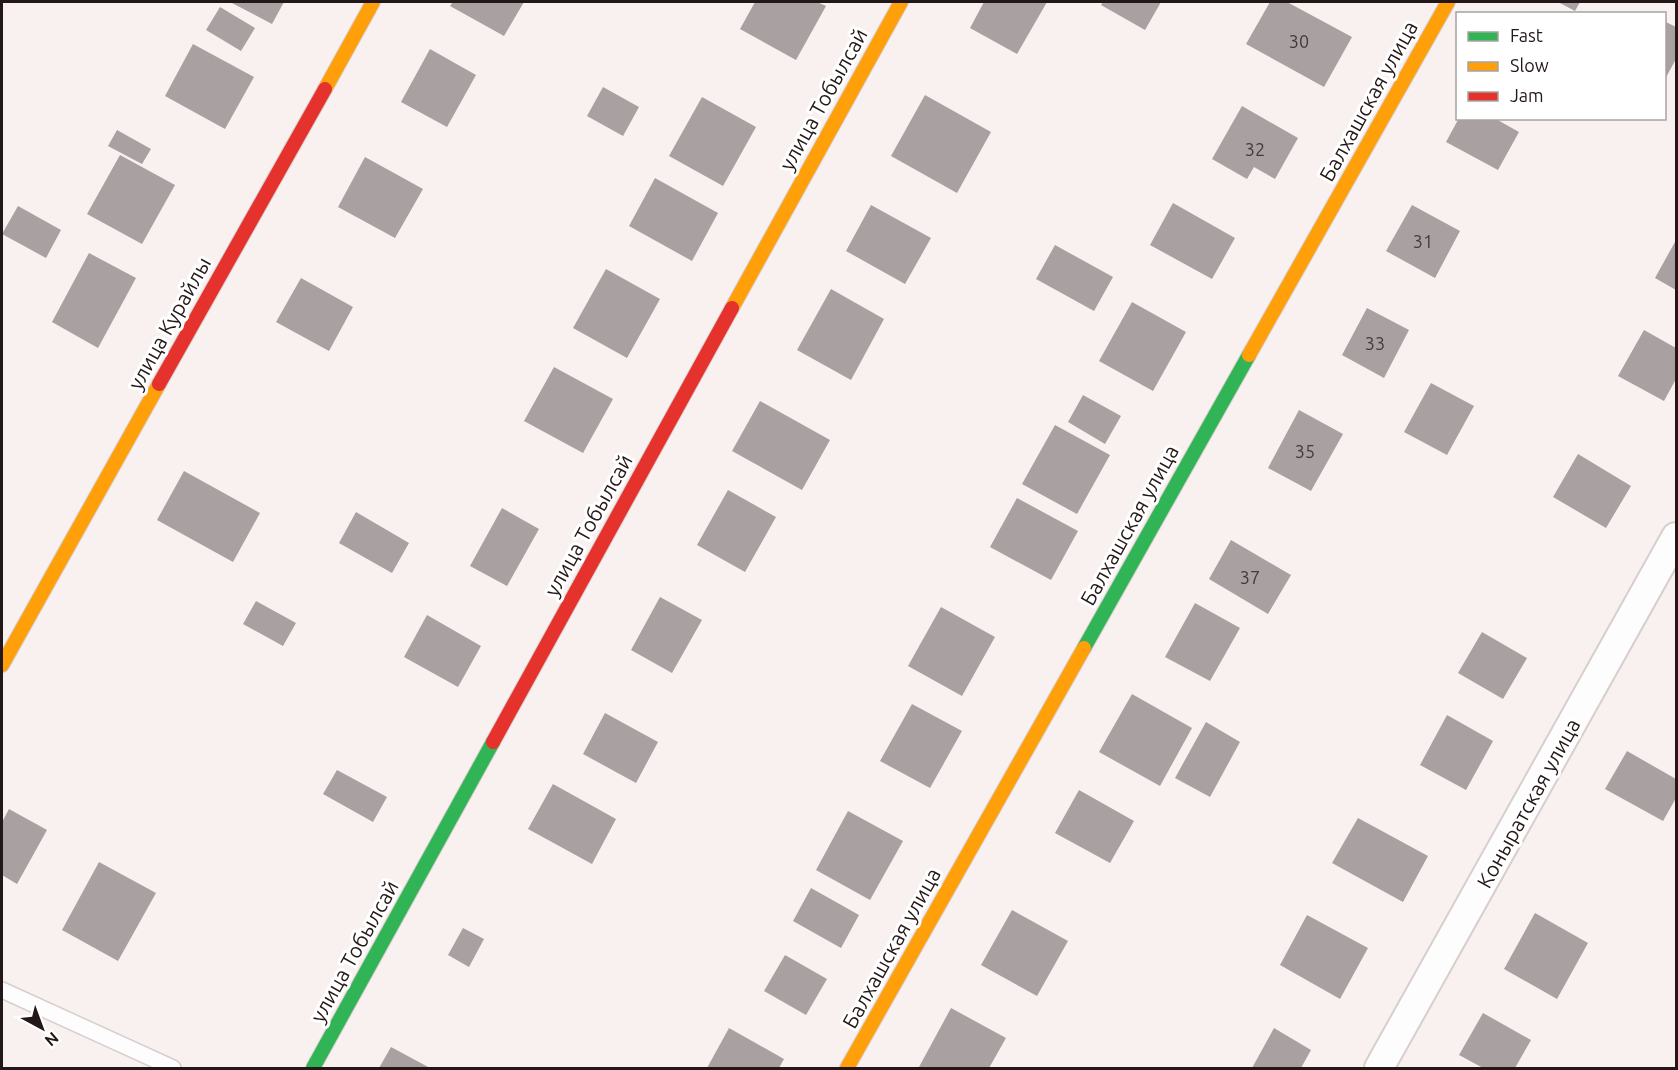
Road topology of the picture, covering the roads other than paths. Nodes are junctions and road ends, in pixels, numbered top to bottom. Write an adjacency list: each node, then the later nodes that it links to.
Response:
1 (373, 2): 5 (street, улица Курайлы)
2 (901, 2): 8 (street, улица Тобылсай)
3 (1448, 2): 9 (street, Балхашская улица)
4 (1677, 537): 10 (street, Коныратская улица)
5 (2, 665)
6 (2, 990): 7 (lane)
7 (173, 1068)
8 (313, 1068)
9 (847, 1068)
10 (1379, 1068)

